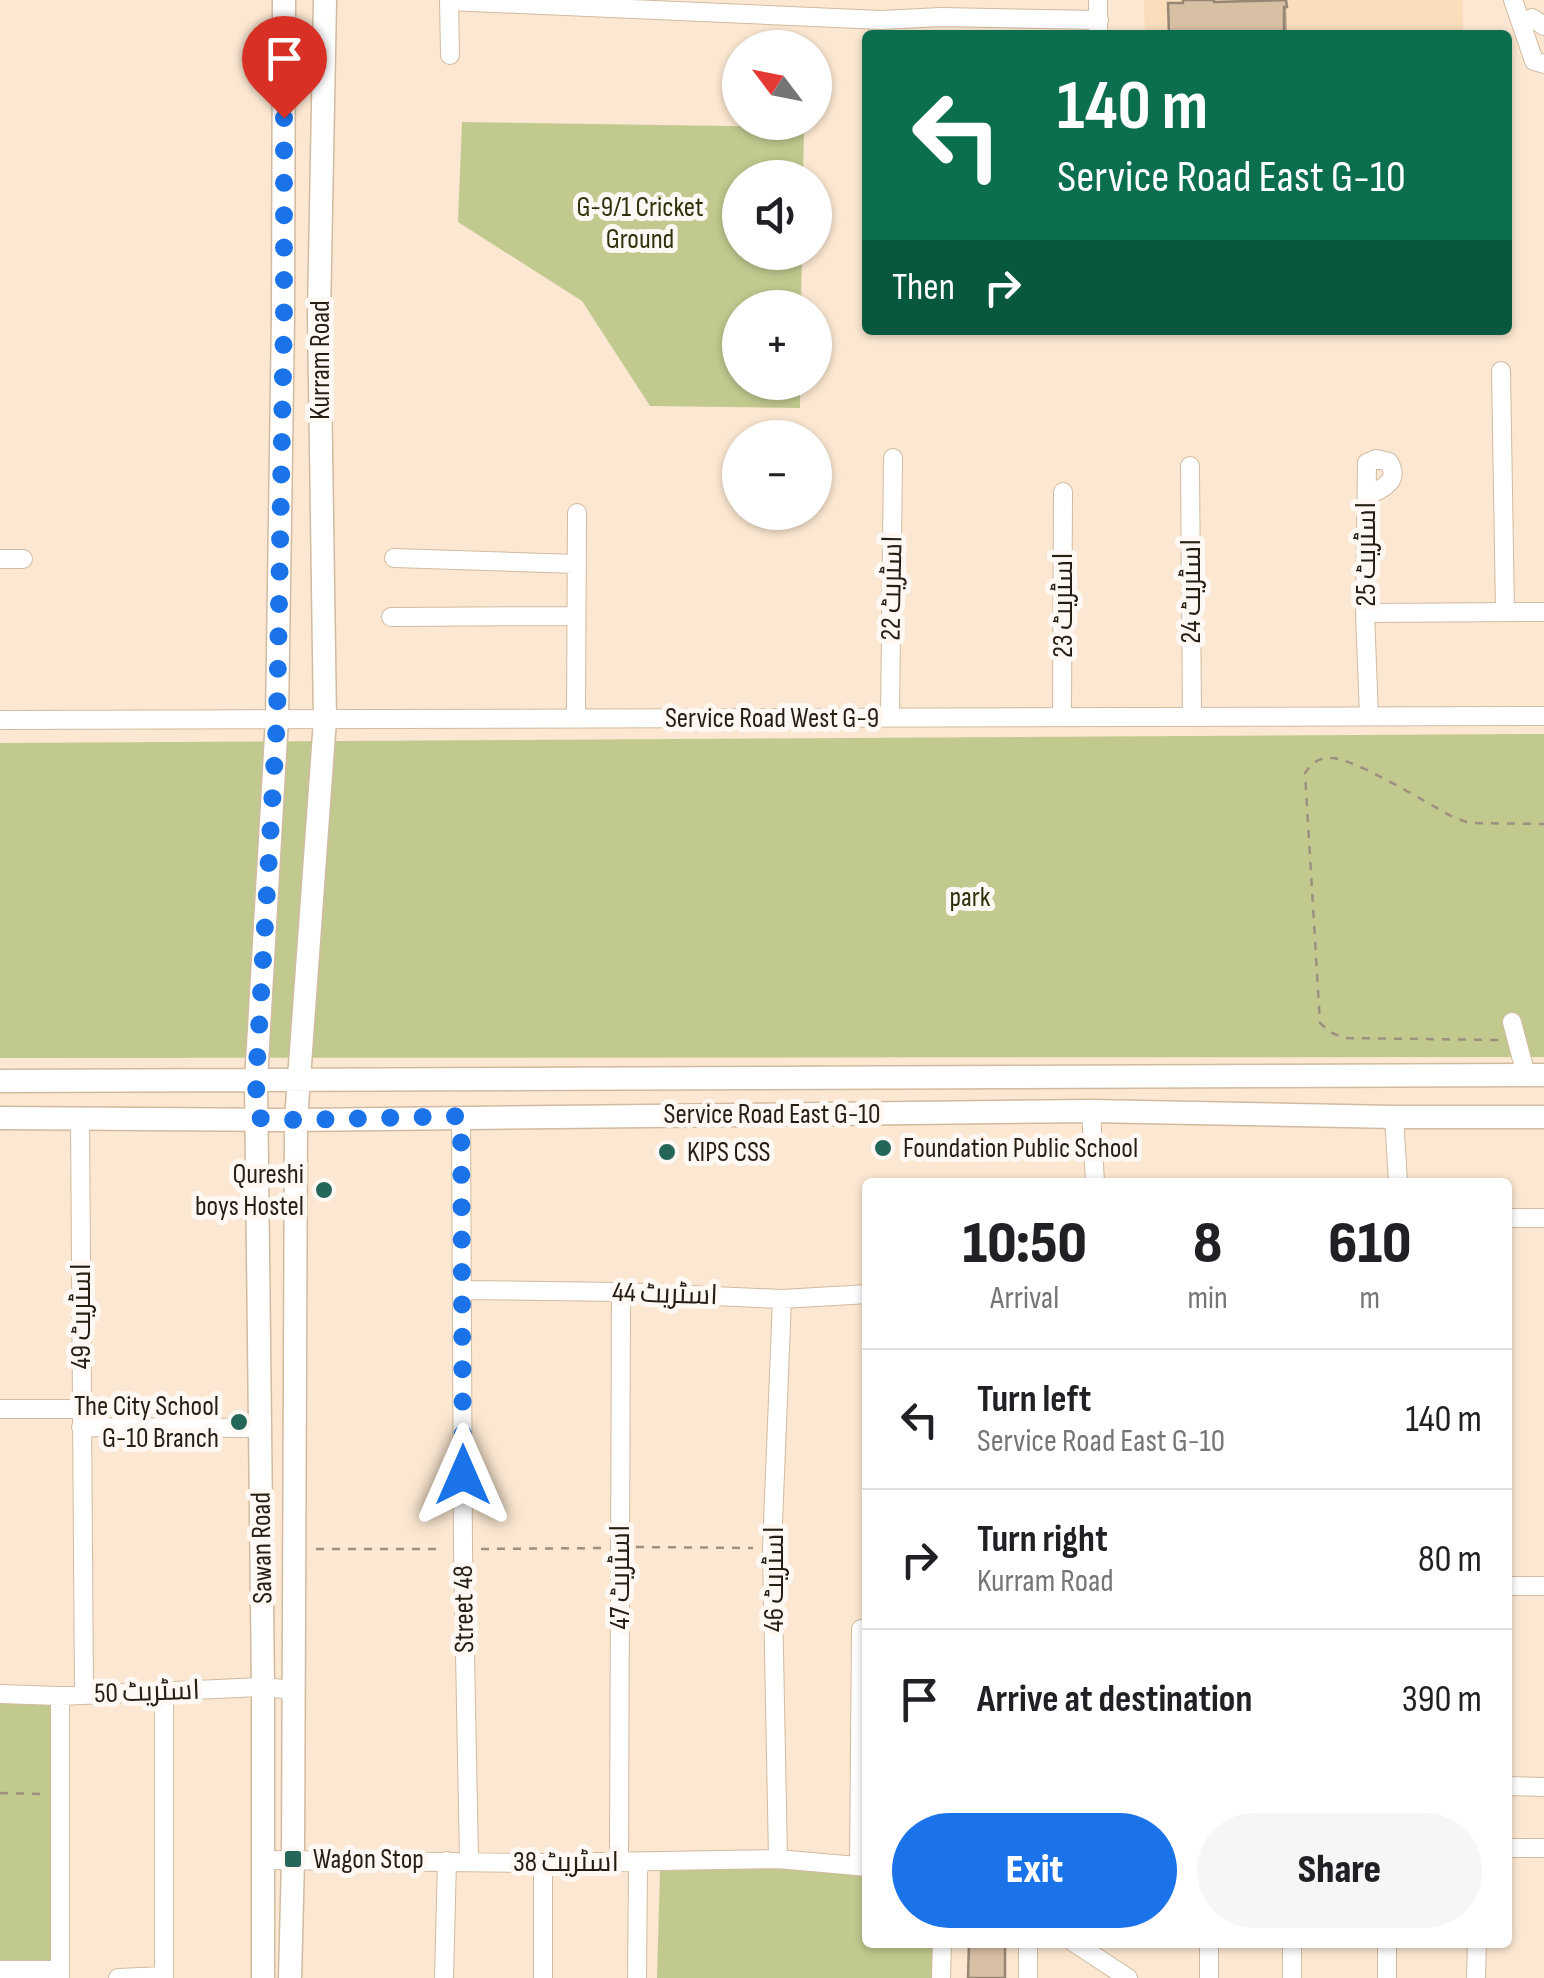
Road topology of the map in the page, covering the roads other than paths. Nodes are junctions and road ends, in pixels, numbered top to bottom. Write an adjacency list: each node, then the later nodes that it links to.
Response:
1 (284, 0): 33 (main road, Kurram Road)
2 (325, 0): 36 (main road, Kurram Road)
3 (449, 0): 7 (street); 11 (street)
4 (881, 0): 8 (street)
5 (1098, 0): 10 (street)
6 (1513, 0): 12 (street)
7 (669, 6): 8 (street)
8 (881, 20): 9 (street)
9 (941, 26): 10 (street)
10 (1098, 27)
11 (450, 55)
12 (1544, 64)
13 (1500, 371): 23 (street)
14 (894, 458): 32 (street, اسٹریٹ 22)
15 (1190, 466): 31 (street, اسٹریٹ 24)
16 (1368, 490): 25 (street, اسٹریٹ 25)
17 (1064, 492): 30 (street, اسٹریٹ 23)
18 (576, 514): 22 (street)
19 (394, 558): 22 (street)
20 (0, 559): 21 (street)
21 (23, 559)
22 (576, 564): 26 (street)
23 (1505, 612): 24 (street); 25 (street)
24 (1544, 612)
25 (1365, 613): 28 (street, اسٹریٹ 25)
26 (576, 616): 27 (street); 34 (street)
27 (392, 617)
28 (1369, 716): 29 (street, Service Road West G-9); 31 (street, Service Road West G-9)
29 (1544, 716)
30 (1062, 717): 31 (street, Service Road West G-9); 32 (street, Service Road West G-9)
31 (1192, 717)
32 (890, 718): 34 (street, Service Road West G-9)
33 (277, 719): 35 (street, Service Road West G-9); 36 (street, Service Road West G-9); 40 (main road, Kurram Road)
34 (576, 719): 36 (street, Service Road West G-9)
35 (0, 720)
36 (325, 720): 39 (main road, Kurram Road)
37 (1512, 1022): 38 (street)
38 (1535, 1075): 39 (main road, Service Road East G-10)
39 (298, 1079): 40 (main road, Service Road East G-10); 49 (main road, Sawan Road)
40 (256, 1080): 41 (main road, Service Road East G-10); 48 (main road, Kurram Road)
41 (0, 1081)
42 (1091, 1111): 43 (main road, Service Road East G-10); 44 (main road, Service Road East G-10); 50 (street)
43 (461, 1116): 49 (main road, Service Road East G-10); 54 (street, Street 48)
44 (1394, 1117): 45 (main road, Service Road East G-10); 51 (street)
45 (1544, 1117)
46 (0, 1118): 47 (main road, Service Road East G-10)
47 (80, 1118): 48 (main road, Service Road East G-10); 59 (street, اسٹریٹ 49)
48 (257, 1118): 49 (main road, Service Road East G-10); 60 (main road, Sawan Road)
49 (296, 1120): 65 (main road, Sawan Road)
50 (1095, 1178)
51 (1398, 1178)
52 (1512, 1218): 53 (street)
53 (1544, 1218)
54 (462, 1290): 55 (street, اسٹریٹ 44); 79 (street, Street 48)
55 (621, 1292): 57 (street, اسٹریٹ 44); 80 (street, اسٹریٹ 47)
56 (862, 1294): 57 (street, اسٹریٹ 44)
57 (782, 1299): 75 (street, اسٹریٹ 46)
58 (0, 1409): 59 (street)
59 (81, 1418): 60 (street); 68 (street, اسٹریٹ 49)
60 (260, 1428): 64 (main road, Sawan Road)
61 (1512, 1586): 62 (street)
62 (1544, 1586)
63 (862, 1629): 70 (street)
64 (263, 1688): 65 (street, اسٹریٹ 50); 66 (street, اسٹریٹ 50); 76 (main road, Sawan Road)
65 (293, 1690): 77 (main road, Sawan Road)
66 (164, 1692): 68 (street, اسٹریٹ 50); 92 (street)
67 (0, 1694): 69 (street, اسٹریٹ 50)
68 (84, 1694): 69 (street, اسٹریٹ 50)
69 (60, 1696): 91 (street)
70 (862, 1708)
71 (1512, 1786): 72 (street)
72 (1544, 1787)
73 (1512, 1848): 74 (street)
74 (1544, 1848)
75 (778, 1859): 80 (street, اسٹریٹ 38); 82 (street, اسٹریٹ 38)
76 (263, 1860): 77 (street, اسٹریٹ 38); 94 (main road, Sawan Road)
77 (294, 1860): 78 (street, اسٹریٹ 38); 95 (main road, Sawan Road)
78 (448, 1861): 79 (street, اسٹریٹ 38); 96 (street)
79 (468, 1861): 81 (street, اسٹریٹ 38)
80 (629, 1862): 81 (street, اسٹریٹ 38); 98 (street, اسٹریٹ 47)
81 (543, 1863): 97 (street)
82 (862, 1866)
83 (942, 1948): 99 (street)
84 (1028, 1948): 100 (street)
85 (1209, 1948): 102 (street)
86 (1292, 1948): 103 (street)
87 (1387, 1948): 104 (street)
88 (1477, 1948): 105 (street)
89 (1099, 1950): 101 (street)
90 (0, 1970): 91 (street)
91 (60, 1974)
92 (164, 1977): 93 (street)
93 (118, 1978)
94 (263, 1978)
95 (290, 1978)
96 (444, 1978)
97 (543, 1978)
98 (637, 1978)
99 (941, 1978)
100 (1028, 1978)
101 (1127, 1978)
102 (1209, 1978)
103 (1292, 1978)
104 (1386, 1978)
105 (1476, 1978)

